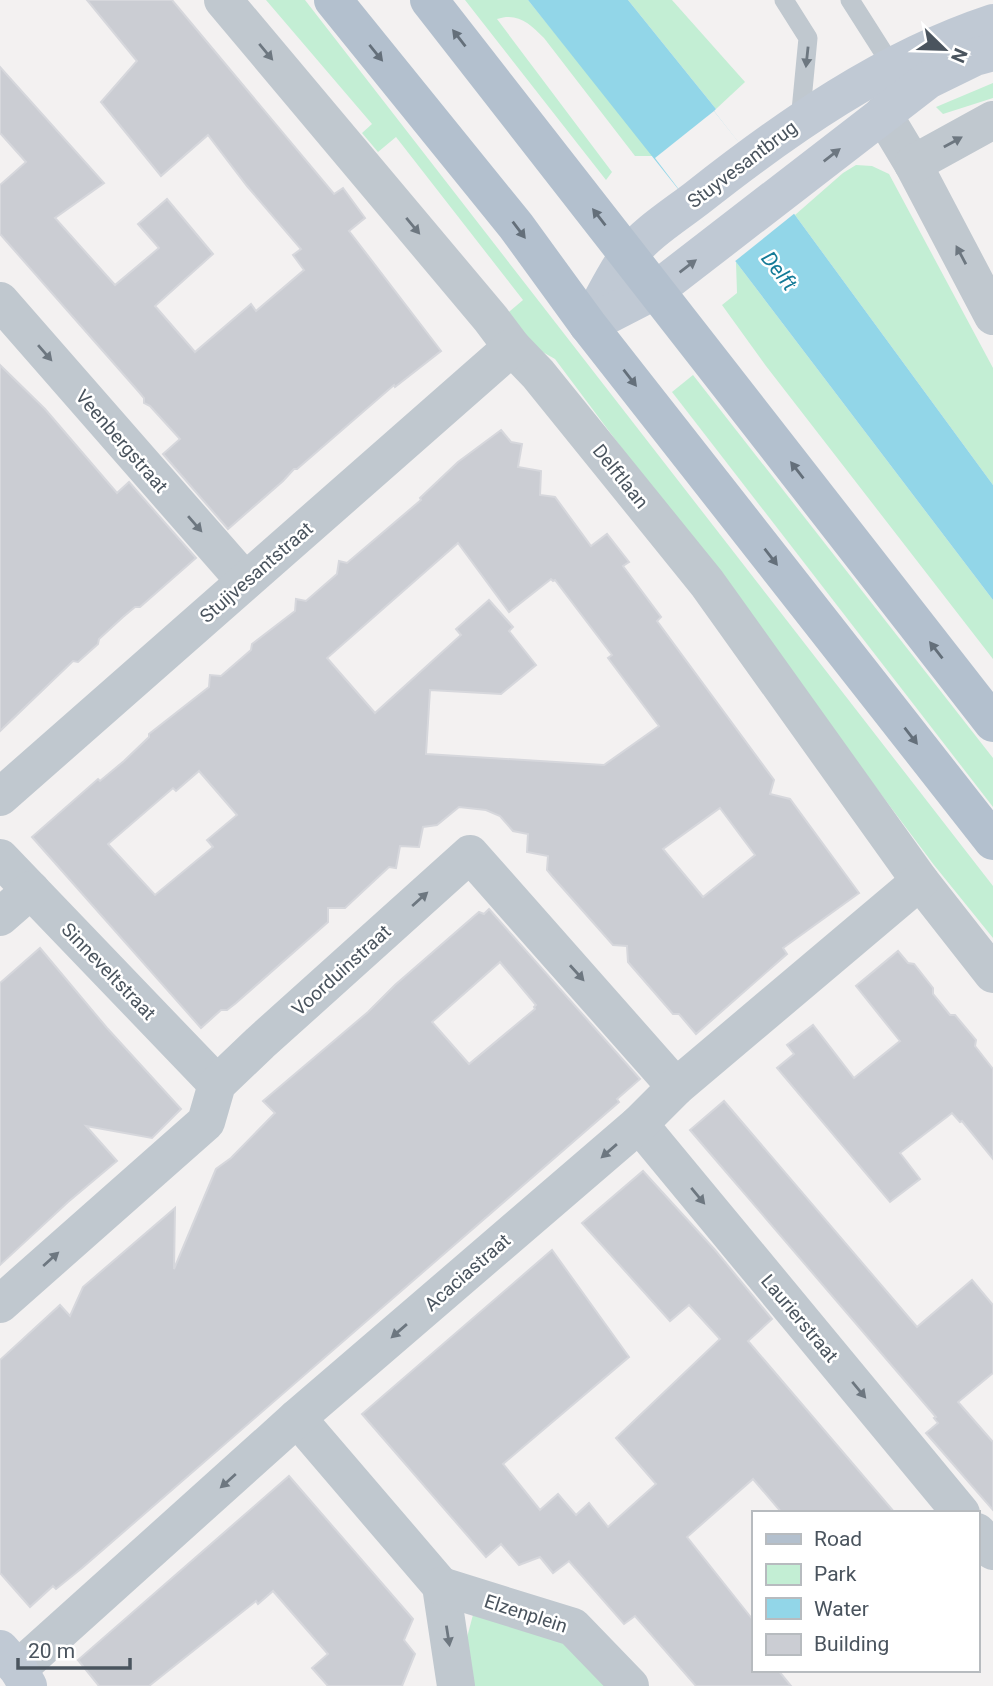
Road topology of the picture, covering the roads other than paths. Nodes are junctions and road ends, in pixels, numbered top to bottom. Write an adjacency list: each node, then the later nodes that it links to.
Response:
1 (222, 0): 17 (street, Delftlaan, one-way to 17)
2 (333, 0): 16 (main road, one-way to 16)
3 (429, 0): 12 (main road, one-way to 3)
4 (784, 0): 10 (lane, one-way to 10)
5 (850, 0): 8 (lane)
6 (993, 23): 8 (street)
7 (993, 52): 8 (street)
8 (880, 88): 10 (street, Stuyvesantbrug); 11 (street); 13 (street, one-way to 8)
9 (993, 120): 11 (street, one-way to 9)
10 (800, 121): 12 (street, Stuyvesantbrug)
11 (913, 164): 15 (street, one-way to 11)
12 (629, 255): 13 (main road); 16 (street)
13 (656, 290): 16 (street); 19 (main road, one-way to 13)
14 (0, 301): 18 (street, Veenbergstraat, one-way to 18)
15 (993, 316)
16 (588, 325): 21 (main road, one-way to 21)
17 (512, 347): 18 (street, Stuijvesantstraat); 23 (street, Delftlaan)
18 (245, 581): 20 (street, Stuijvesantstraat)
19 (993, 723)
20 (0, 797)
21 (993, 841)
22 (0, 858): 24 (street, Sinneveltstraat)
23 (920, 881): 26 (street, Delftlaan); 28 (street, Acaciastraat)
24 (31, 890): 25 (street); 27 (street, Sinneveltstraat)
25 (0, 918)
26 (993, 974)
27 (217, 1084): 28 (street, Voorduinstraat, one-way to 28); 30 (street, one-way to 27)
28 (676, 1087): 29 (street, Acaciastraat)
29 (639, 1124): 31 (street, Acaciastraat, one-way to 31); 32 (street, Laurierstraat, one-way to 32)
30 (0, 1304)
31 (297, 1418): 35 (street); 36 (street, Acaciastraat, one-way to 36)
32 (959, 1511)
33 (979, 1534): 34 (street)
34 (993, 1551)
35 (440, 1586): 37 (street, one-way to 37); 38 (street, Elzenplein)
36 (15, 1668)
37 (456, 1686)
38 (631, 1686)

